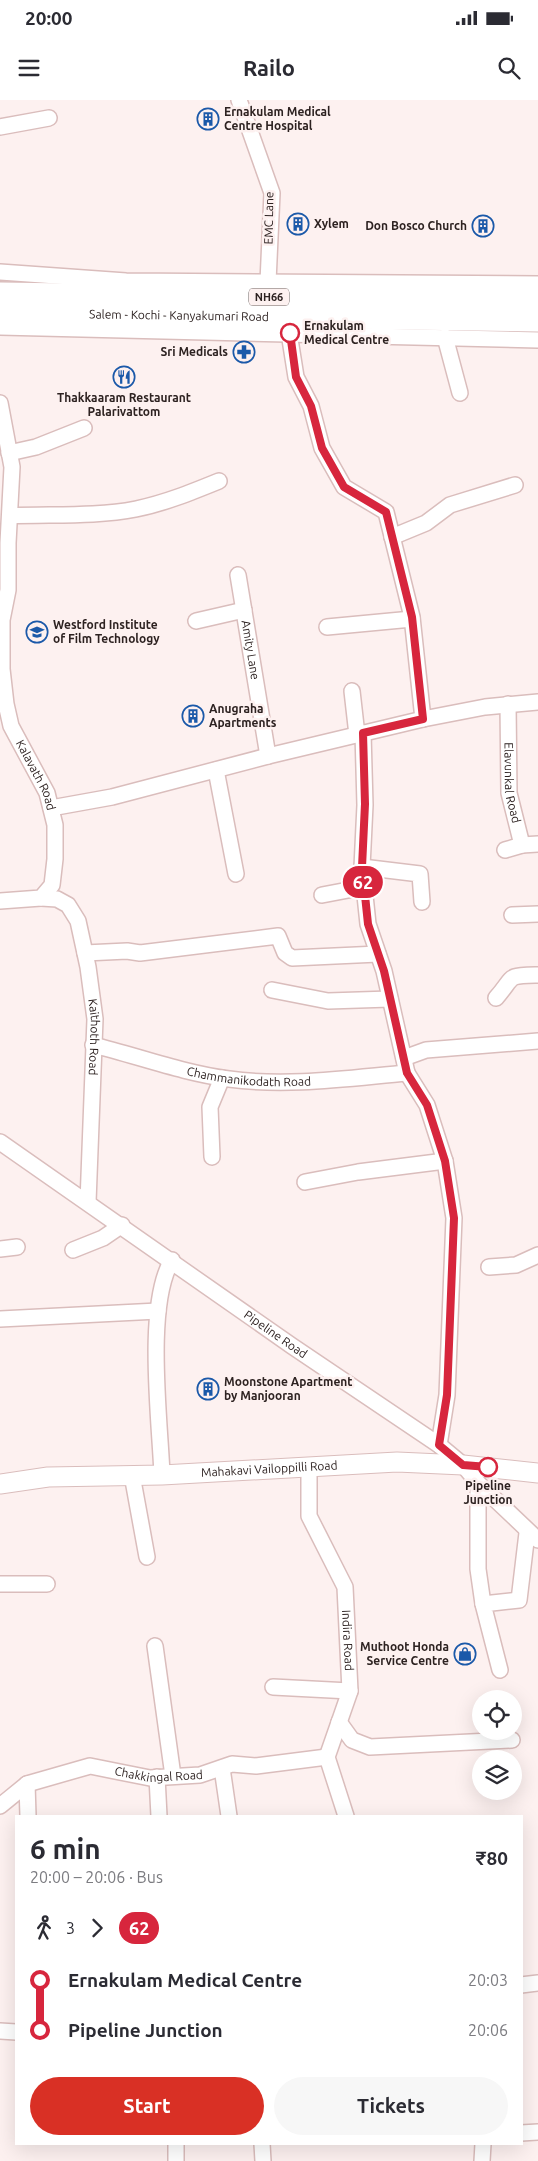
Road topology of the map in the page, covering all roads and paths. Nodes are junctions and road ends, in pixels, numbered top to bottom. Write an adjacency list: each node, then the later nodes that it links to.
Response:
1 (239, 100): 7 (street, EMC Lane)
2 (48, 118): 3 (street)
3 (0, 127)
4 (0, 272): 7 (street)
5 (538, 284): 7 (street)
6 (0, 293): 7 (highway, Salem - Kochi - Kanyakumari Road / NH66)
7 (260, 298): 8 (highway, Salem - Kochi - Kanyakumari Road / NH66); 9 (highway, Salem - Kochi - Kanyakumari Road / NH66); 10 (highway, Salem - Kochi - Kanyakumari Road / NH66)
8 (538, 301)
9 (0, 313)
10 (538, 322)
11 (0, 327): 12 (street)
12 (290, 333): 13 (street); 22 (street)
13 (445, 338): 14 (street); 15 (street)
14 (538, 340)
15 (460, 393)
16 (0, 402): 18 (street, Kalavath Road)
17 (84, 428): 18 (street)
18 (7, 463): 21 (street, Kalavath Road)
19 (219, 481): 21 (street)
20 (515, 485): 22 (street)
21 (10, 516): 24 (street, Kalavath Road)
22 (392, 537): 26 (street)
23 (238, 575): 25 (street, Amity Lane)
24 (4, 590): 33 (street, Kalavath Road)
25 (244, 610): 27 (street); 35 (street, Amity Lane)
26 (412, 619): 28 (street); 32 (street)
27 (196, 621)
28 (327, 627)
29 (352, 691): 34 (street)
30 (538, 702): 31 (street)
31 (508, 704): 32 (street); 39 (street, Elavunkal Road)
32 (423, 719): 34 (street)
33 (6, 728): 37 (street, Kalavath Road)
34 (360, 734): 35 (street); 41 (street)
35 (268, 756): 36 (street)
36 (216, 770): 37 (street); 42 (street)
37 (51, 808): 45 (street, Kalavath Road)
38 (538, 844): 39 (street)
39 (522, 845): 40 (street)
40 (505, 850)
41 (362, 867): 43 (street); 47 (street)
42 (236, 874)
43 (364, 886): 44 (street); 51 (street)
44 (322, 895)
45 (41, 898): 46 (street); 50 (street, Kaithoth Road)
46 (0, 901)
47 (422, 902)
48 (538, 914): 49 (street)
49 (512, 915)
50 (85, 953): 51 (street); 57 (street, Kaithoth Road)
51 (378, 954): 54 (street)
52 (538, 975): 55 (street)
53 (272, 990): 54 (street)
54 (390, 998): 58 (street)
55 (496, 998)
56 (538, 1041): 58 (street)
57 (93, 1044): 60 (street, Chammanikodath Road); 65 (street, Kaithoth Road)
58 (404, 1058): 59 (street)
59 (407, 1073): 60 (street, Chammanikodath Road); 63 (street)
60 (222, 1078): 62 (street)
61 (0, 1142): 65 (street, Pipeline Road)
62 (212, 1157)
63 (445, 1161): 64 (street); 75 (street)
64 (305, 1182)
65 (88, 1202): 66 (street, Pipeline Road)
66 (122, 1225): 69 (street); 71 (street, Pipeline Road)
67 (16, 1247): 68 (street)
68 (0, 1249)
69 (73, 1250)
70 (538, 1255): 72 (street)
71 (172, 1260): 73 (street); 75 (street, Pipeline Road)
72 (489, 1267)
73 (158, 1312): 74 (street); 79 (street)
74 (0, 1319)
75 (439, 1445): 76 (street, Pipeline Road)
76 (463, 1465): 77 (main road, Mahakavi Vailoppilli Road); 78 (main road, Mahakavi Vailoppilli Road); 81 (street, Pipeline Road)
77 (308, 1467): 79 (main road, Mahakavi Vailoppilli Road); 91 (street, Indira Road)
78 (538, 1473)
79 (162, 1474): 80 (main road, Mahakavi Vailoppilli Road)
80 (132, 1475): 82 (main road, Mahakavi Vailoppilli Road); 84 (street)
81 (478, 1483): 83 (street, Pipeline Road); 87 (street)
82 (0, 1484)
83 (533, 1536): 87 (street)
84 (147, 1557)
85 (0, 1584): 86 (street)
86 (47, 1584)
87 (483, 1604): 89 (street)
88 (155, 1646): 96 (street)
89 (500, 1670)
90 (273, 1687): 91 (street)
91 (350, 1691): 92 (street, Indira Road)
92 (339, 1722): 93 (street); 94 (street, Indira Road)
93 (512, 1740)
94 (327, 1757): 95 (street, Chakkingal Road); 103 (street)
95 (222, 1768): 96 (street, Chakkingal Road); 102 (street)
96 (173, 1776): 97 (street, Chakkingal Road)
97 (157, 1777): 98 (street, Chakkingal Road); 101 (street)
98 (27, 1784): 99 (street, Chakkingal Road); 100 (street)
99 (0, 1806)
100 (28, 1815)
101 (159, 1815)
102 (229, 1815)
103 (346, 1815)
104 (538, 1983): 105 (street)
105 (523, 1985)
106 (0, 2031): 107 (street)
107 (15, 2032)
108 (523, 2132): 109 (street)
109 (538, 2132)
110 (176, 2145): 113 (street)
111 (262, 2145): 114 (street)
112 (483, 2145): 115 (street)
113 (176, 2161)
114 (263, 2161)
115 (482, 2161)

